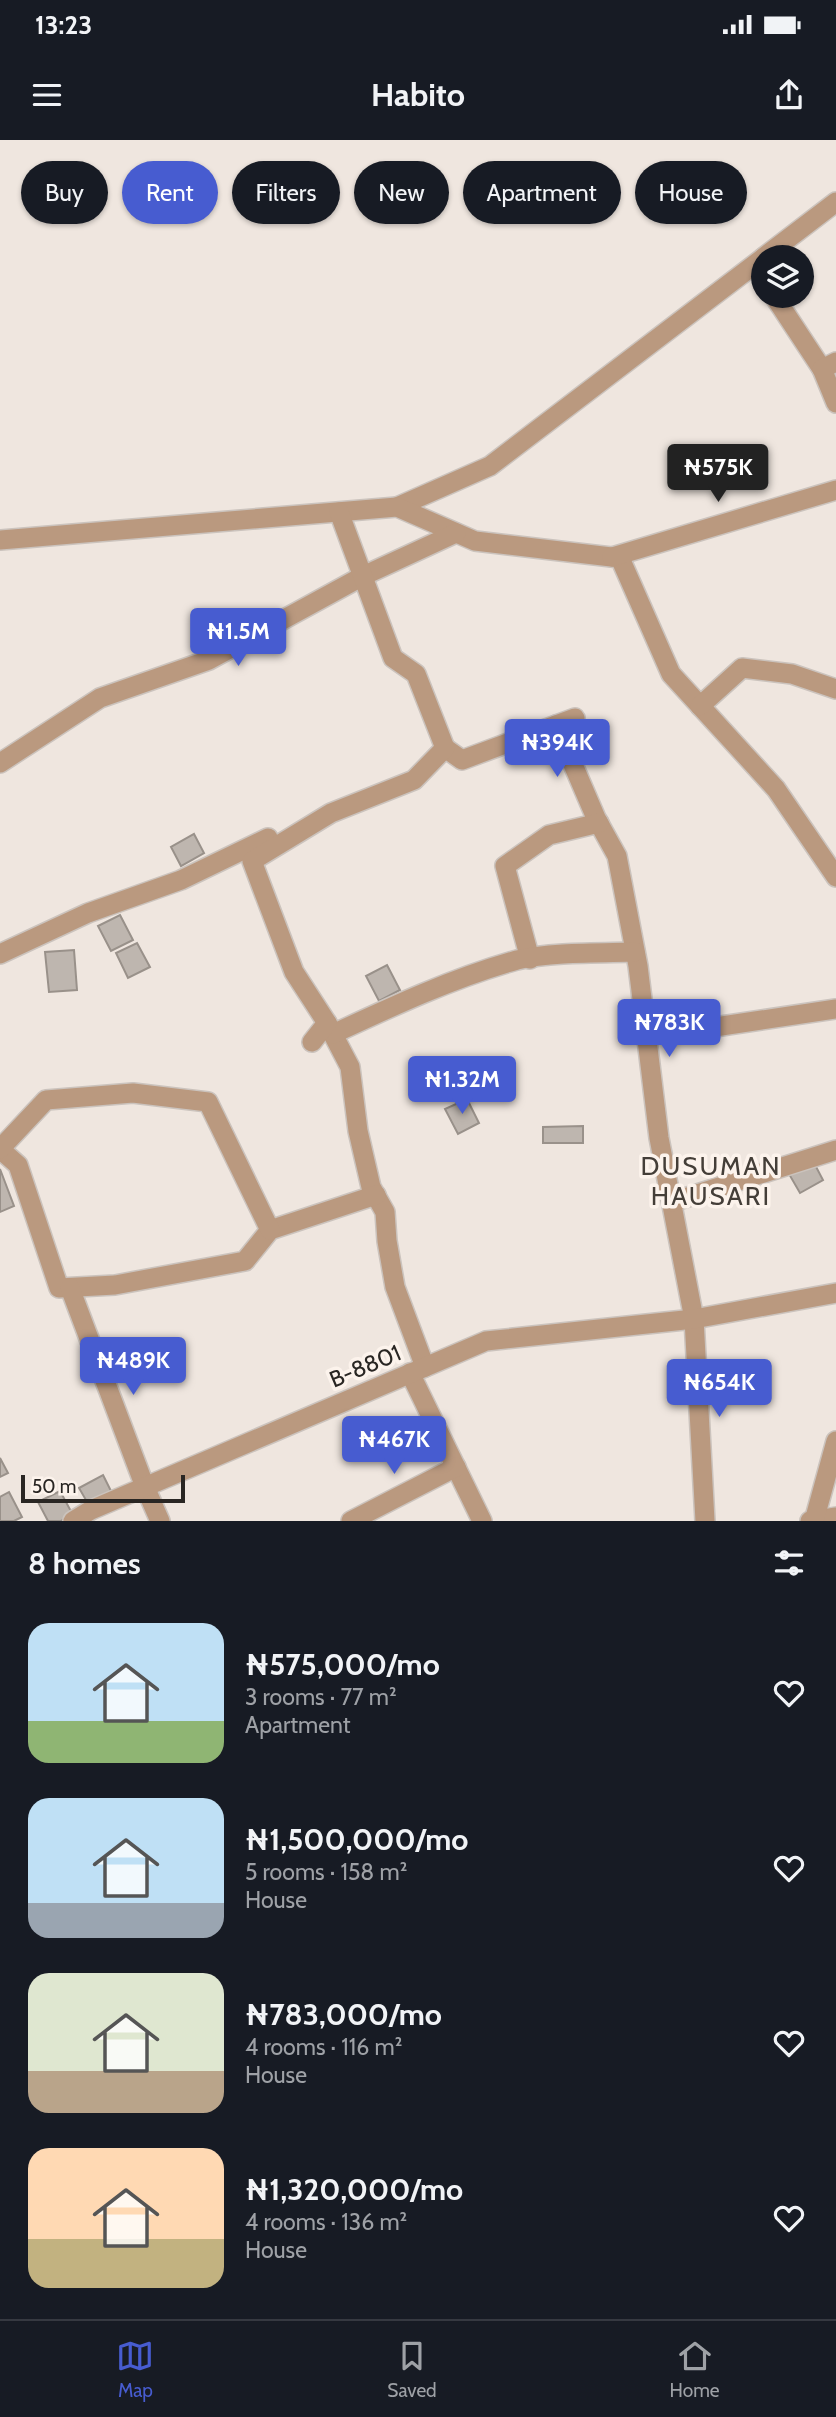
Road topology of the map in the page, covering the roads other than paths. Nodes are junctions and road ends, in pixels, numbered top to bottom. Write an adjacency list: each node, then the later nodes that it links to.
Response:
1 (836, 202): 2 (street)
2 (785, 245)
3 (751, 272): 8 (street)
4 (784, 308): 5 (street)
5 (829, 365): 6 (street)
6 (836, 403)
7 (836, 490): 12 (street)
8 (397, 507): 9 (street); 10 (street)
9 (339, 512): 11 (street); 13 (street)
10 (456, 533): 12 (street); 13 (street)
11 (0, 540)
12 (612, 556): 15 (street)
13 (363, 576): 18 (street); 19 (street)
14 (836, 689): 15 (street)
15 (700, 706): 22 (street)
16 (575, 718): 17 (street)
17 (556, 725): 18 (street); 20 (street)
18 (445, 748): 21 (street)
19 (0, 763)
20 (599, 823): 23 (street); 25 (street)
21 (286, 841): 24 (street); 27 (street)
22 (836, 877)
23 (635, 952): 25 (street); 28 (street)
24 (0, 954)
25 (530, 959): 27 (street)
26 (836, 1009): 28 (street)
27 (330, 1029): 29 (street); 32 (street)
28 (645, 1029): 33 (street)
29 (312, 1042)
30 (0, 1149): 34 (street); 35 (street)
31 (836, 1150): 33 (street)
32 (376, 1195): 34 (street); 38 (street)
33 (672, 1202): 37 (street)
34 (270, 1230): 35 (street)
35 (71, 1288): 41 (street)
36 (836, 1293): 37 (street, B-8801)
37 (694, 1319): 38 (street, B-8801); 48 (street)
38 (418, 1370): 40 (street); 41 (street, B-8801)
39 (836, 1441): 43 (street)
40 (456, 1467): 46 (street); 47 (street)
41 (145, 1487): 44 (street, B-8801); 45 (street)
42 (836, 1517): 43 (street)
43 (813, 1520)
44 (73, 1521)
45 (160, 1521)
46 (351, 1521)
47 (482, 1521)
48 (705, 1521)

